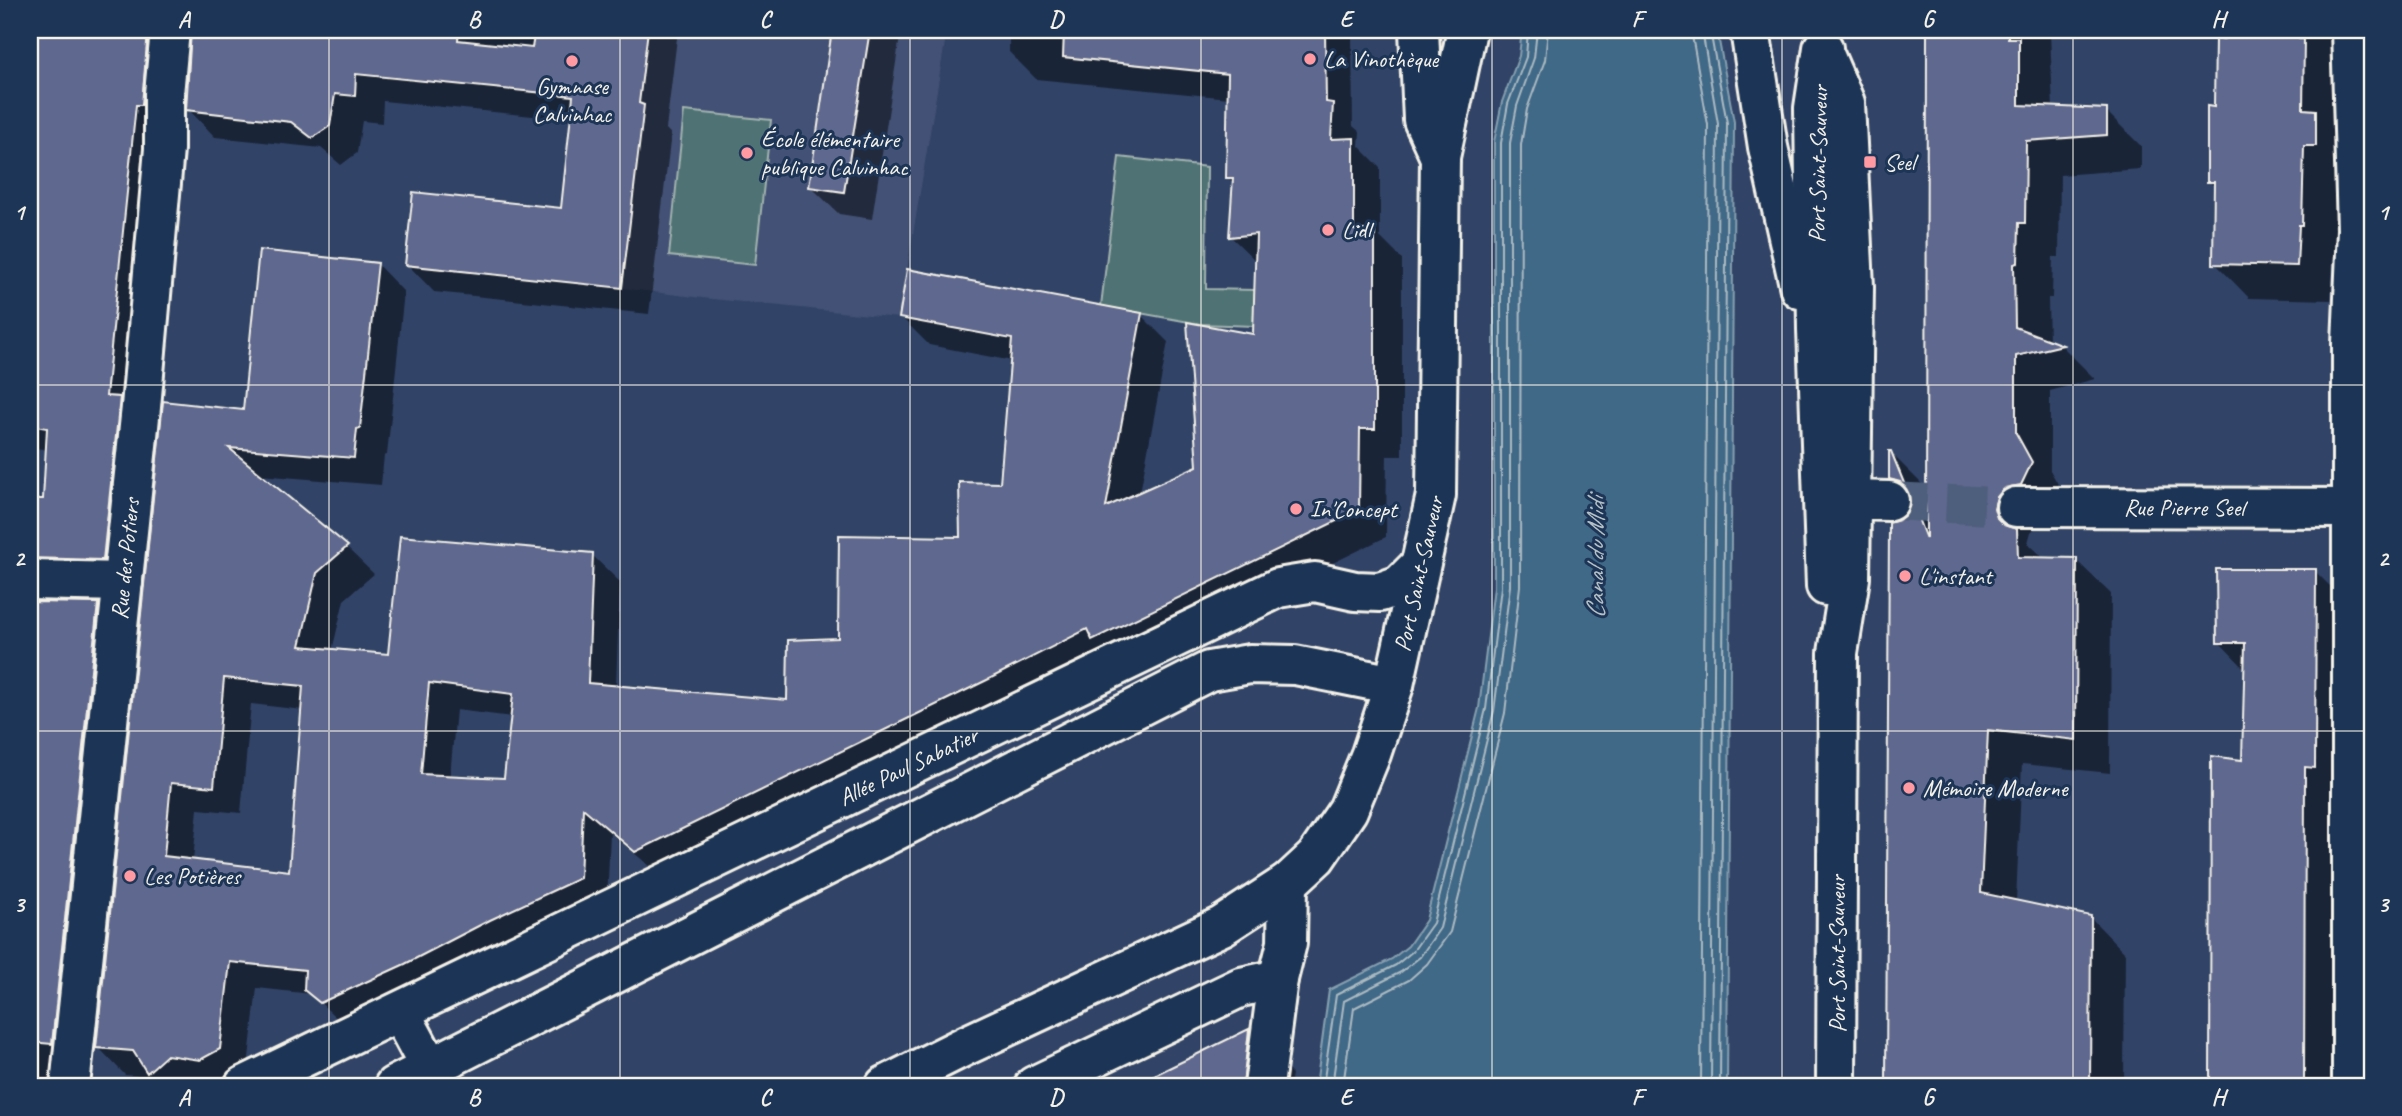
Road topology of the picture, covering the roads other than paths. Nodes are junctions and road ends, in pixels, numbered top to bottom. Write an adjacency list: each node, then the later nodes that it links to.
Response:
1 (170, 30): 17 (street, Rue des Potiers)
2 (1419, 30): 7 (street, Port Saint-Sauveur)
3 (1467, 30): 7 (street)
4 (1751, 30): 10 (street)
5 (2351, 30): 8 (street)
6 (1823, 41): 10 (street, Port Saint-Sauveur); 12 (street, Port Saint-Sauveur)
7 (1440, 157): 15 (street, Port Saint-Sauveur)
8 (2364, 213): 11 (street)
9 (2372, 308): 11 (street)
10 (1817, 329): 12 (street, Port Saint-Sauveur)
11 (2352, 344): 14 (street)
12 (1855, 504): 29 (street, Port Saint-Sauveur)
13 (2016, 507): 14 (street, Rue Pierre Seel)
14 (2352, 508): 30 (street)
15 (1420, 565): 18 (street, Port Saint-Sauveur); 21 (street, Allée Paul Sabatier)
16 (30, 580): 17 (street)
17 (123, 582): 23 (street, Rue des Potiers)
18 (1394, 685): 19 (street, Port Saint-Sauveur); 22 (street, Allée Paul Sabatier)
19 (1288, 883): 20 (street); 26 (street)
20 (1278, 979): 27 (street); 28 (street)
21 (400, 1012): 22 (street); 24 (street, Allée Paul Sabatier)
22 (430, 1068): 25 (street, Allée Paul Sabatier)
23 (70, 1086)
24 (244, 1086)
25 (394, 1086)
26 (885, 1086)
27 (1034, 1086)
28 (1264, 1086)
29 (1836, 1086)
30 (2352, 1086)

